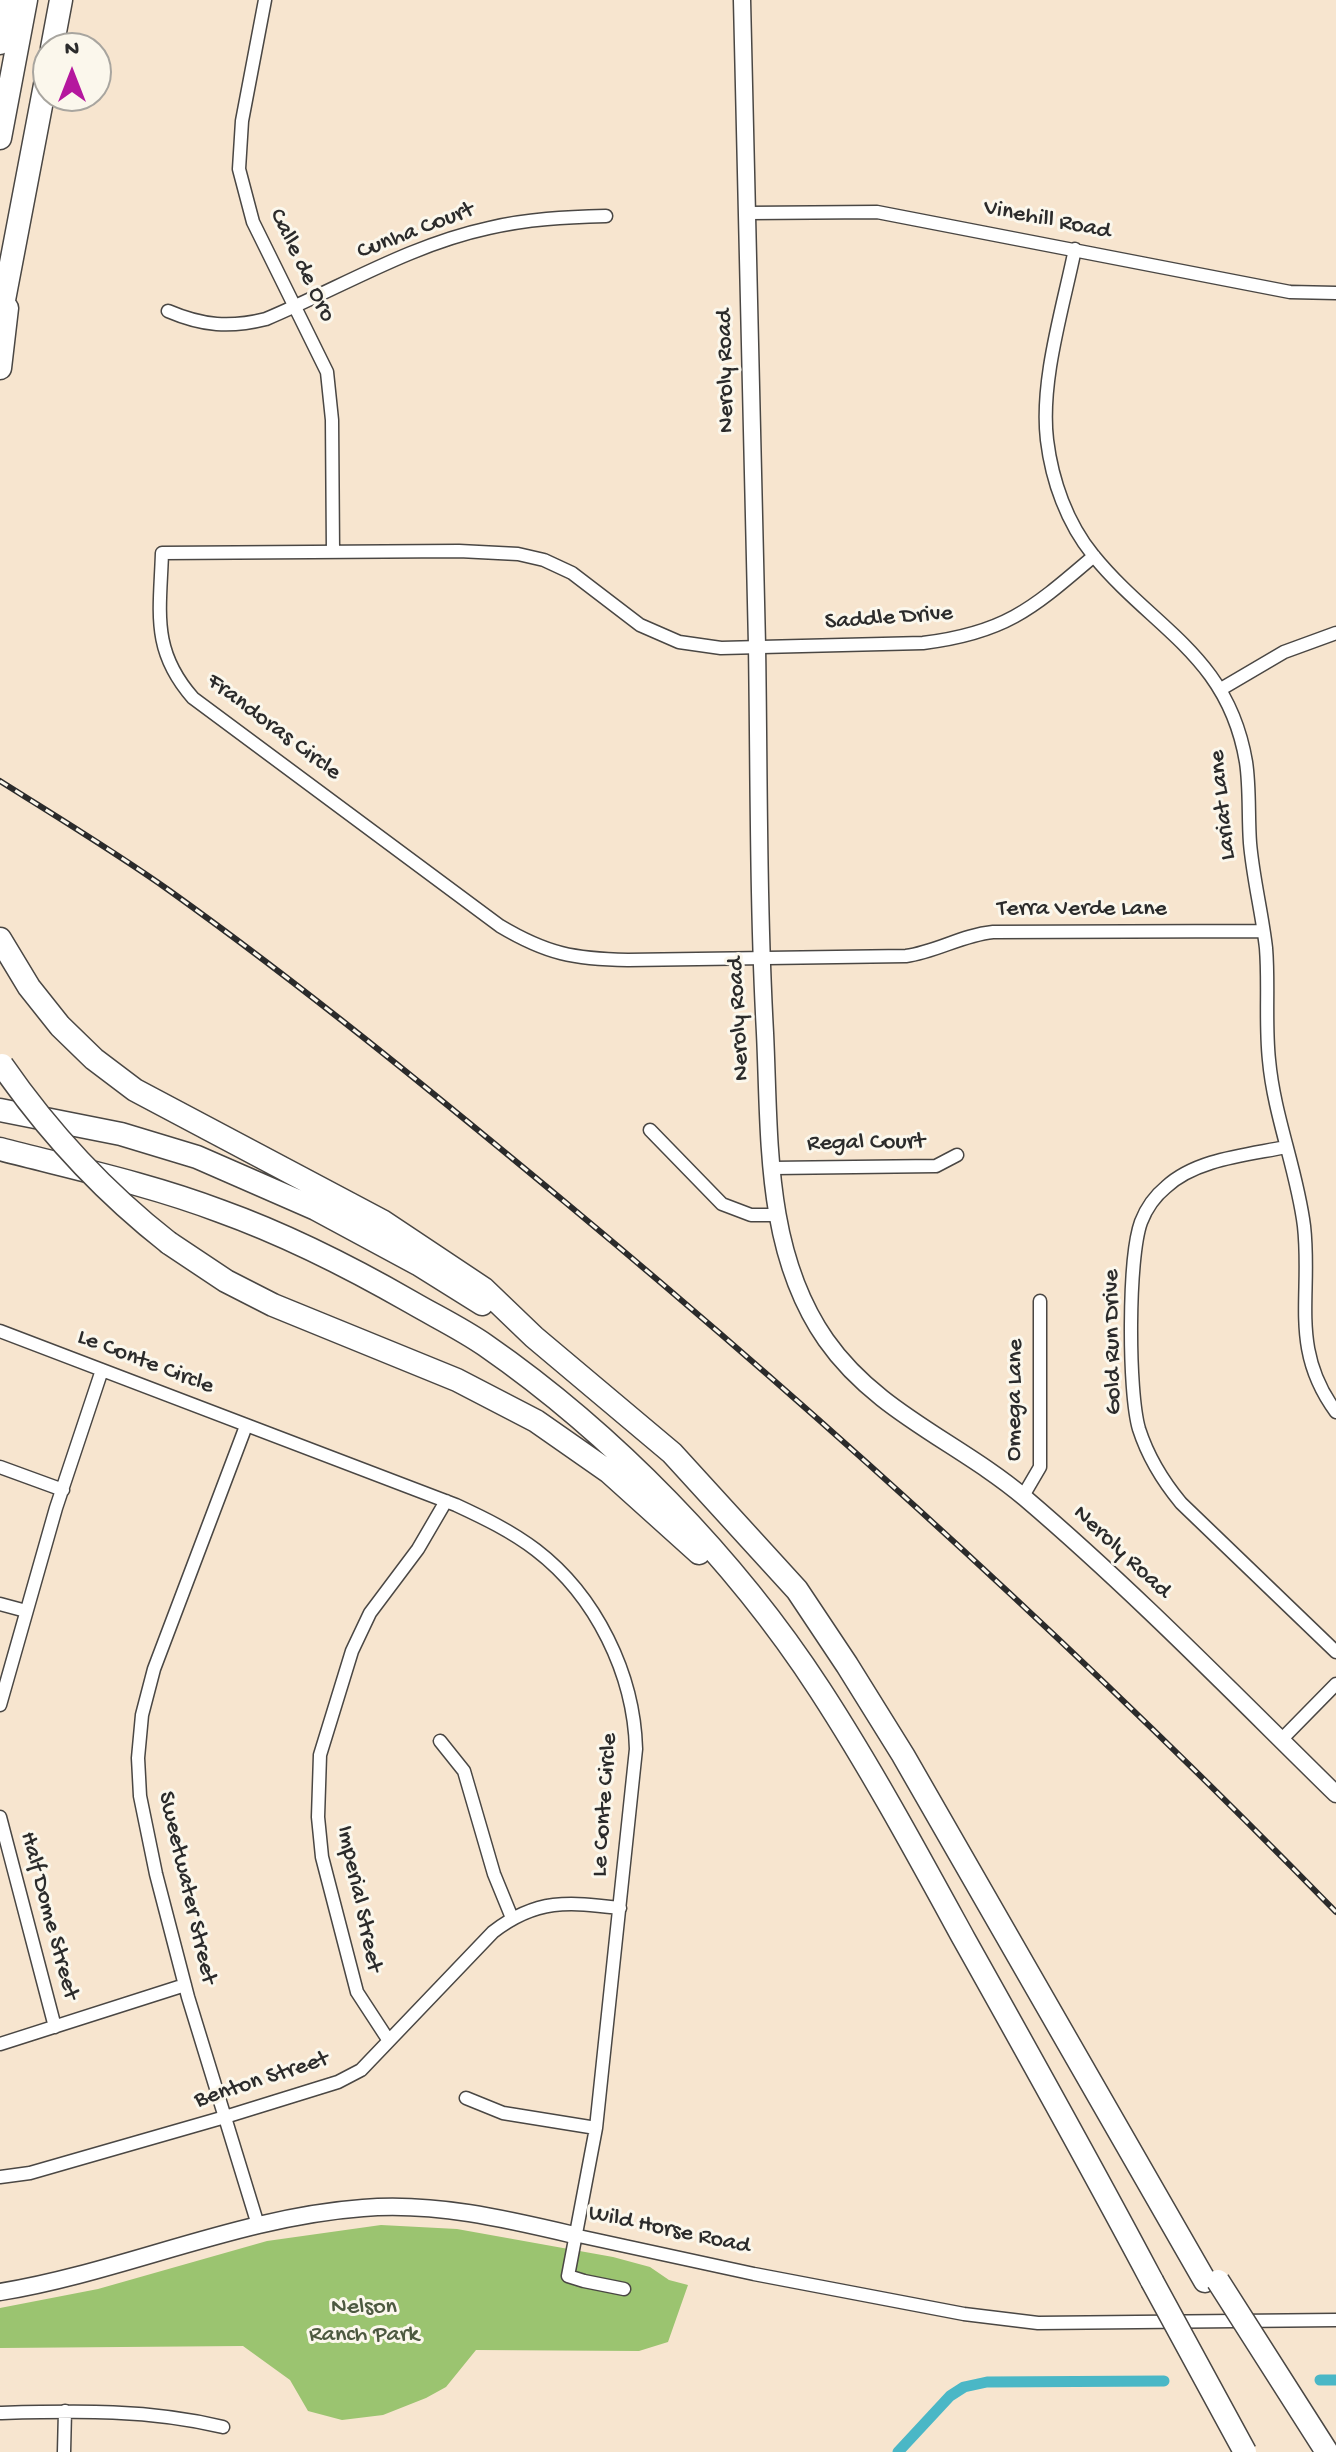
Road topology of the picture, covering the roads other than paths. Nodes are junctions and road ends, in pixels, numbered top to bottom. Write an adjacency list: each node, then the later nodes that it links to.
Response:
1 (10, 0): 7 (highway)
2 (26, 0): 9 (highway)
3 (61, 0): 6 (highway)
4 (265, 0): 15 (street, Calle de Oro)
5 (742, 0): 10 (street, Neroly Road)
6 (55, 32)
7 (0, 43)
8 (40, 112): 12 (highway)
9 (0, 138)
10 (748, 213): 13 (street, Vinehill Road); 22 (street, Neroly Road)
11 (606, 216): 15 (street, Cunha Court)
12 (15, 247): 17 (highway); 18 (highway)
13 (1075, 249): 14 (street, Vinehill Road); 20 (street, Lariat Lane)
14 (1336, 293)
15 (295, 307): 16 (street, Cunha Court); 19 (street, Calle de Oro)
16 (168, 311)
17 (0, 321)
18 (0, 368)
19 (333, 552): 22 (street, Frandoras Circle); 26 (street, Frandoras Circle)
20 (1094, 556): 22 (street, Saddle Drive); 23 (street, Lariat Lane)
21 (1336, 633): 23 (street)
22 (757, 648): 26 (street, Neroly Road)
23 (1221, 689): 24 (street, Lariat Lane)
24 (1263, 931): 26 (street, Terra Verde Lane); 30 (street, Lariat Lane)
25 (0, 939): 37 (highway)
26 (761, 957): 33 (street, Neroly Road)
27 (1, 1063): 45 (highway, bridge)
28 (0, 1110): 37 (highway)
29 (650, 1130): 34 (street)
30 (1286, 1147): 39 (street, Lariat Lane); 48 (street, Gold Run Drive)
31 (0, 1149): 45 (highway)
32 (957, 1155): 33 (street, Regal Court)
33 (773, 1168): 34 (street, Neroly Road)
34 (777, 1215): 43 (street, Neroly Road)
35 (1040, 1301): 43 (street, Omega Lane)
36 (0, 1331): 38 (street, Le Conte Circle)
37 (534, 1337): 67 (highway)
38 (102, 1370): 40 (street, Le Conte Circle); 42 (street)
39 (1336, 1412)
40 (246, 1426): 44 (street, Le Conte Circle); 57 (street, Sweetwater Street)
41 (0, 1467): 42 (street)
42 (63, 1490): 47 (street)
43 (1023, 1496): 51 (street, Neroly Road)
44 (446, 1501): 55 (street, Le Conte Circle); 59 (street, Imperial Street)
45 (747, 1593): 75 (highway, bridge)
46 (0, 1604): 47 (street)
47 (26, 1611): 50 (street)
48 (1336, 1652)
49 (1336, 1684): 51 (street)
50 (0, 1705)
51 (1281, 1740): 53 (street, Neroly Road)
52 (440, 1741): 56 (street)
53 (1336, 1794)
54 (0, 1817): 58 (street, Half Dome Street)
55 (620, 1908): 56 (street, Benton Street); 63 (street, Le Conte Circle)
56 (512, 1918): 59 (street, Benton Street)
57 (185, 1985): 58 (street); 62 (street, Sweetwater Street)
58 (55, 2027): 60 (street)
59 (389, 2041): 62 (street, Benton Street)
60 (0, 2044)
61 (466, 2098): 63 (street)
62 (225, 2117): 64 (street, Benton Street); 65 (street, Sweetwater Street)
63 (596, 2128): 66 (street, Le Conte Circle)
64 (0, 2177)
65 (258, 2225): 66 (street, Wild Horse Road); 69 (street, Wild Horse Road)
66 (574, 2235): 68 (street, Le Conte Circle); 70 (street, Wild Horse Road)
67 (1211, 2281): 76 (highway); 77 (highway, bridge)
68 (624, 2289)
69 (0, 2292)
70 (1336, 2320)
71 (65, 2411): 72 (street); 73 (street); 74 (street)
72 (0, 2413)
73 (223, 2427)
74 (64, 2452)
75 (1245, 2452)
76 (1309, 2452)
77 (1327, 2452)

